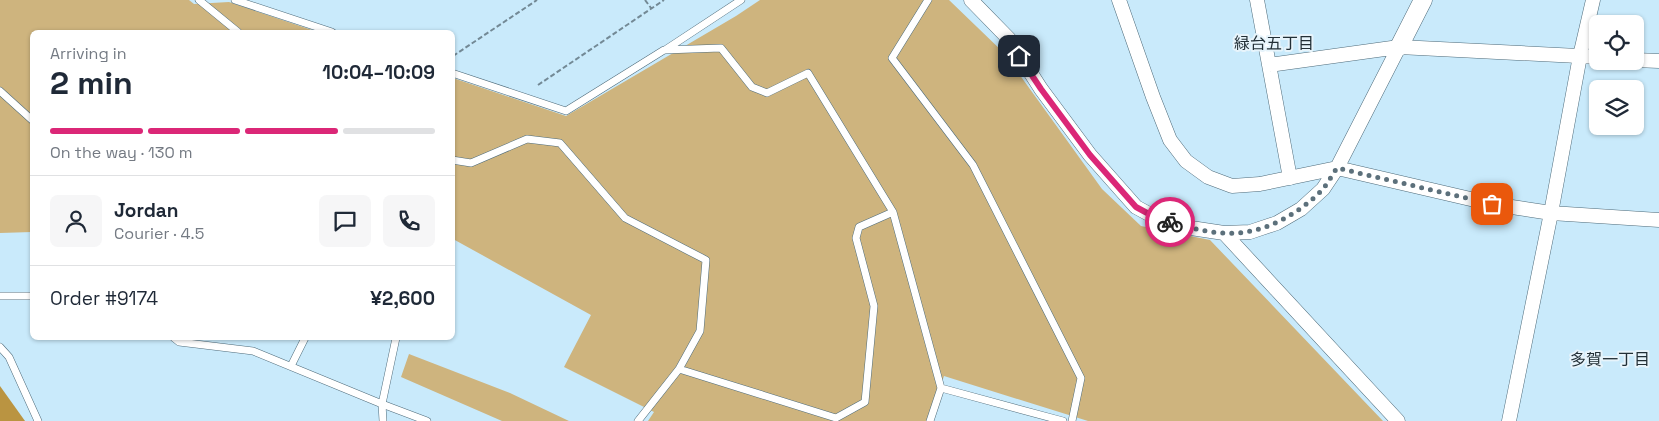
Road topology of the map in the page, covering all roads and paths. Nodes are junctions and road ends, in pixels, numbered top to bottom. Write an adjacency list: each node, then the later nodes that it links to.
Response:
1 (200, 0): 14 (lane)
2 (235, 0): 15 (lane)
3 (537, 0): 18 (path)
4 (645, 0): 13 (path)
5 (664, 0): 13 (path)
6 (741, 0): 17 (lane)
7 (928, 0): 51 (lane)
8 (971, 0): 34 (street)
9 (1119, 0): 30 (street)
10 (1257, 0): 23 (street)
11 (1423, 0): 16 (street)
12 (1593, 0): 19 (street)
13 (651, 9): 25 (path)
14 (236, 30)
15 (326, 30)
16 (1399, 47): 19 (street); 23 (street); 29 (street)
17 (664, 50): 24 (lane); 31 (lane)
18 (455, 54)
19 (1580, 56): 20 (street); 32 (street)
20 (1589, 56)
21 (1644, 60): 22 (street)
22 (1659, 61)
23 (1269, 65): 30 (street)
24 (455, 73)
25 (538, 85)
26 (0, 90): 27 (lane)
27 (30, 118)
28 (455, 160): 42 (lane)
29 (1337, 168): 30 (street); 32 (street); 34 (street)
30 (1290, 178)
31 (893, 212): 42 (lane); 43 (lane)
32 (1551, 213): 33 (street); 53 (street)
33 (1659, 220)
34 (1224, 233): 52 (street)
35 (0, 296): 36 (lane)
36 (30, 296)
37 (176, 340): 41 (lane)
38 (304, 340): 41 (lane)
39 (396, 340): 44 (lane)
40 (0, 347): 45 (lane)
41 (291, 366): 44 (lane)
42 (679, 369): 48 (lane)
43 (941, 388): 49 (lane); 50 (lane)
44 (382, 404): 46 (lane); 47 (lane)
45 (38, 421)
46 (383, 421)
47 (427, 421)
48 (638, 421)
49 (930, 421)
50 (1063, 421)
51 (1072, 421)
52 (1398, 421)
53 (1509, 421)

